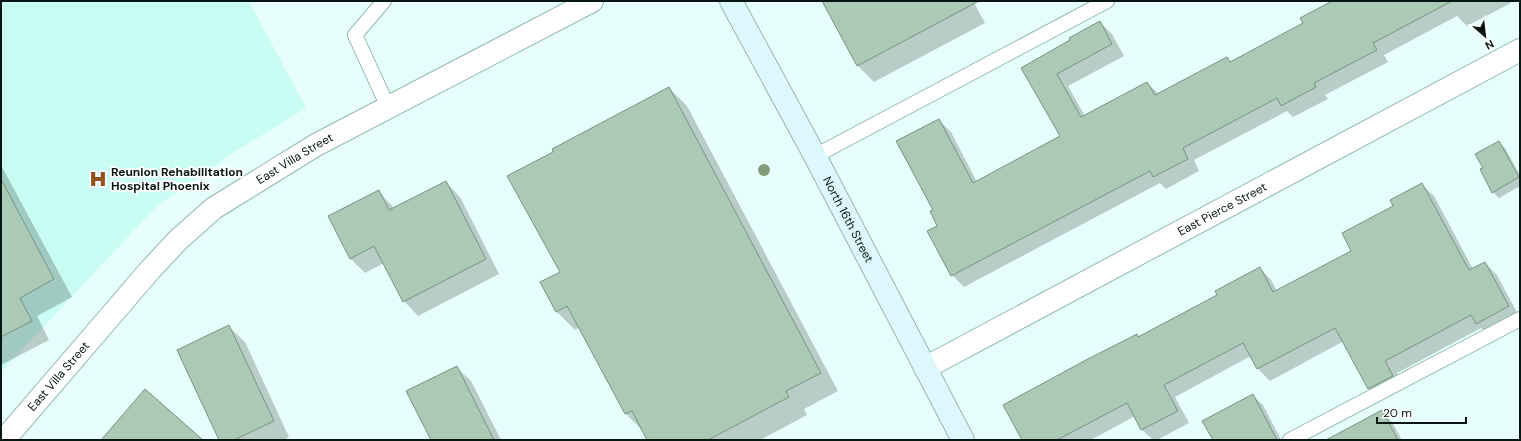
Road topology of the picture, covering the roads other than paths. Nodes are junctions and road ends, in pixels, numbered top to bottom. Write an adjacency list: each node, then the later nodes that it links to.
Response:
1 (384, 1): 6 (lane)
2 (592, 1): 6 (street, East Villa Street)
3 (731, 1): 7 (main road, North 16th Street)
4 (1107, 1): 7 (lane)
5 (1520, 50): 9 (street, East Pierce Street)
6 (388, 107): 10 (street, East Villa Street)
7 (815, 156): 9 (main road, North 16th Street)
8 (1520, 319): 12 (lane)
9 (925, 368): 11 (main road, North 16th Street)
10 (4, 440)
11 (963, 440)
12 (1290, 440)

